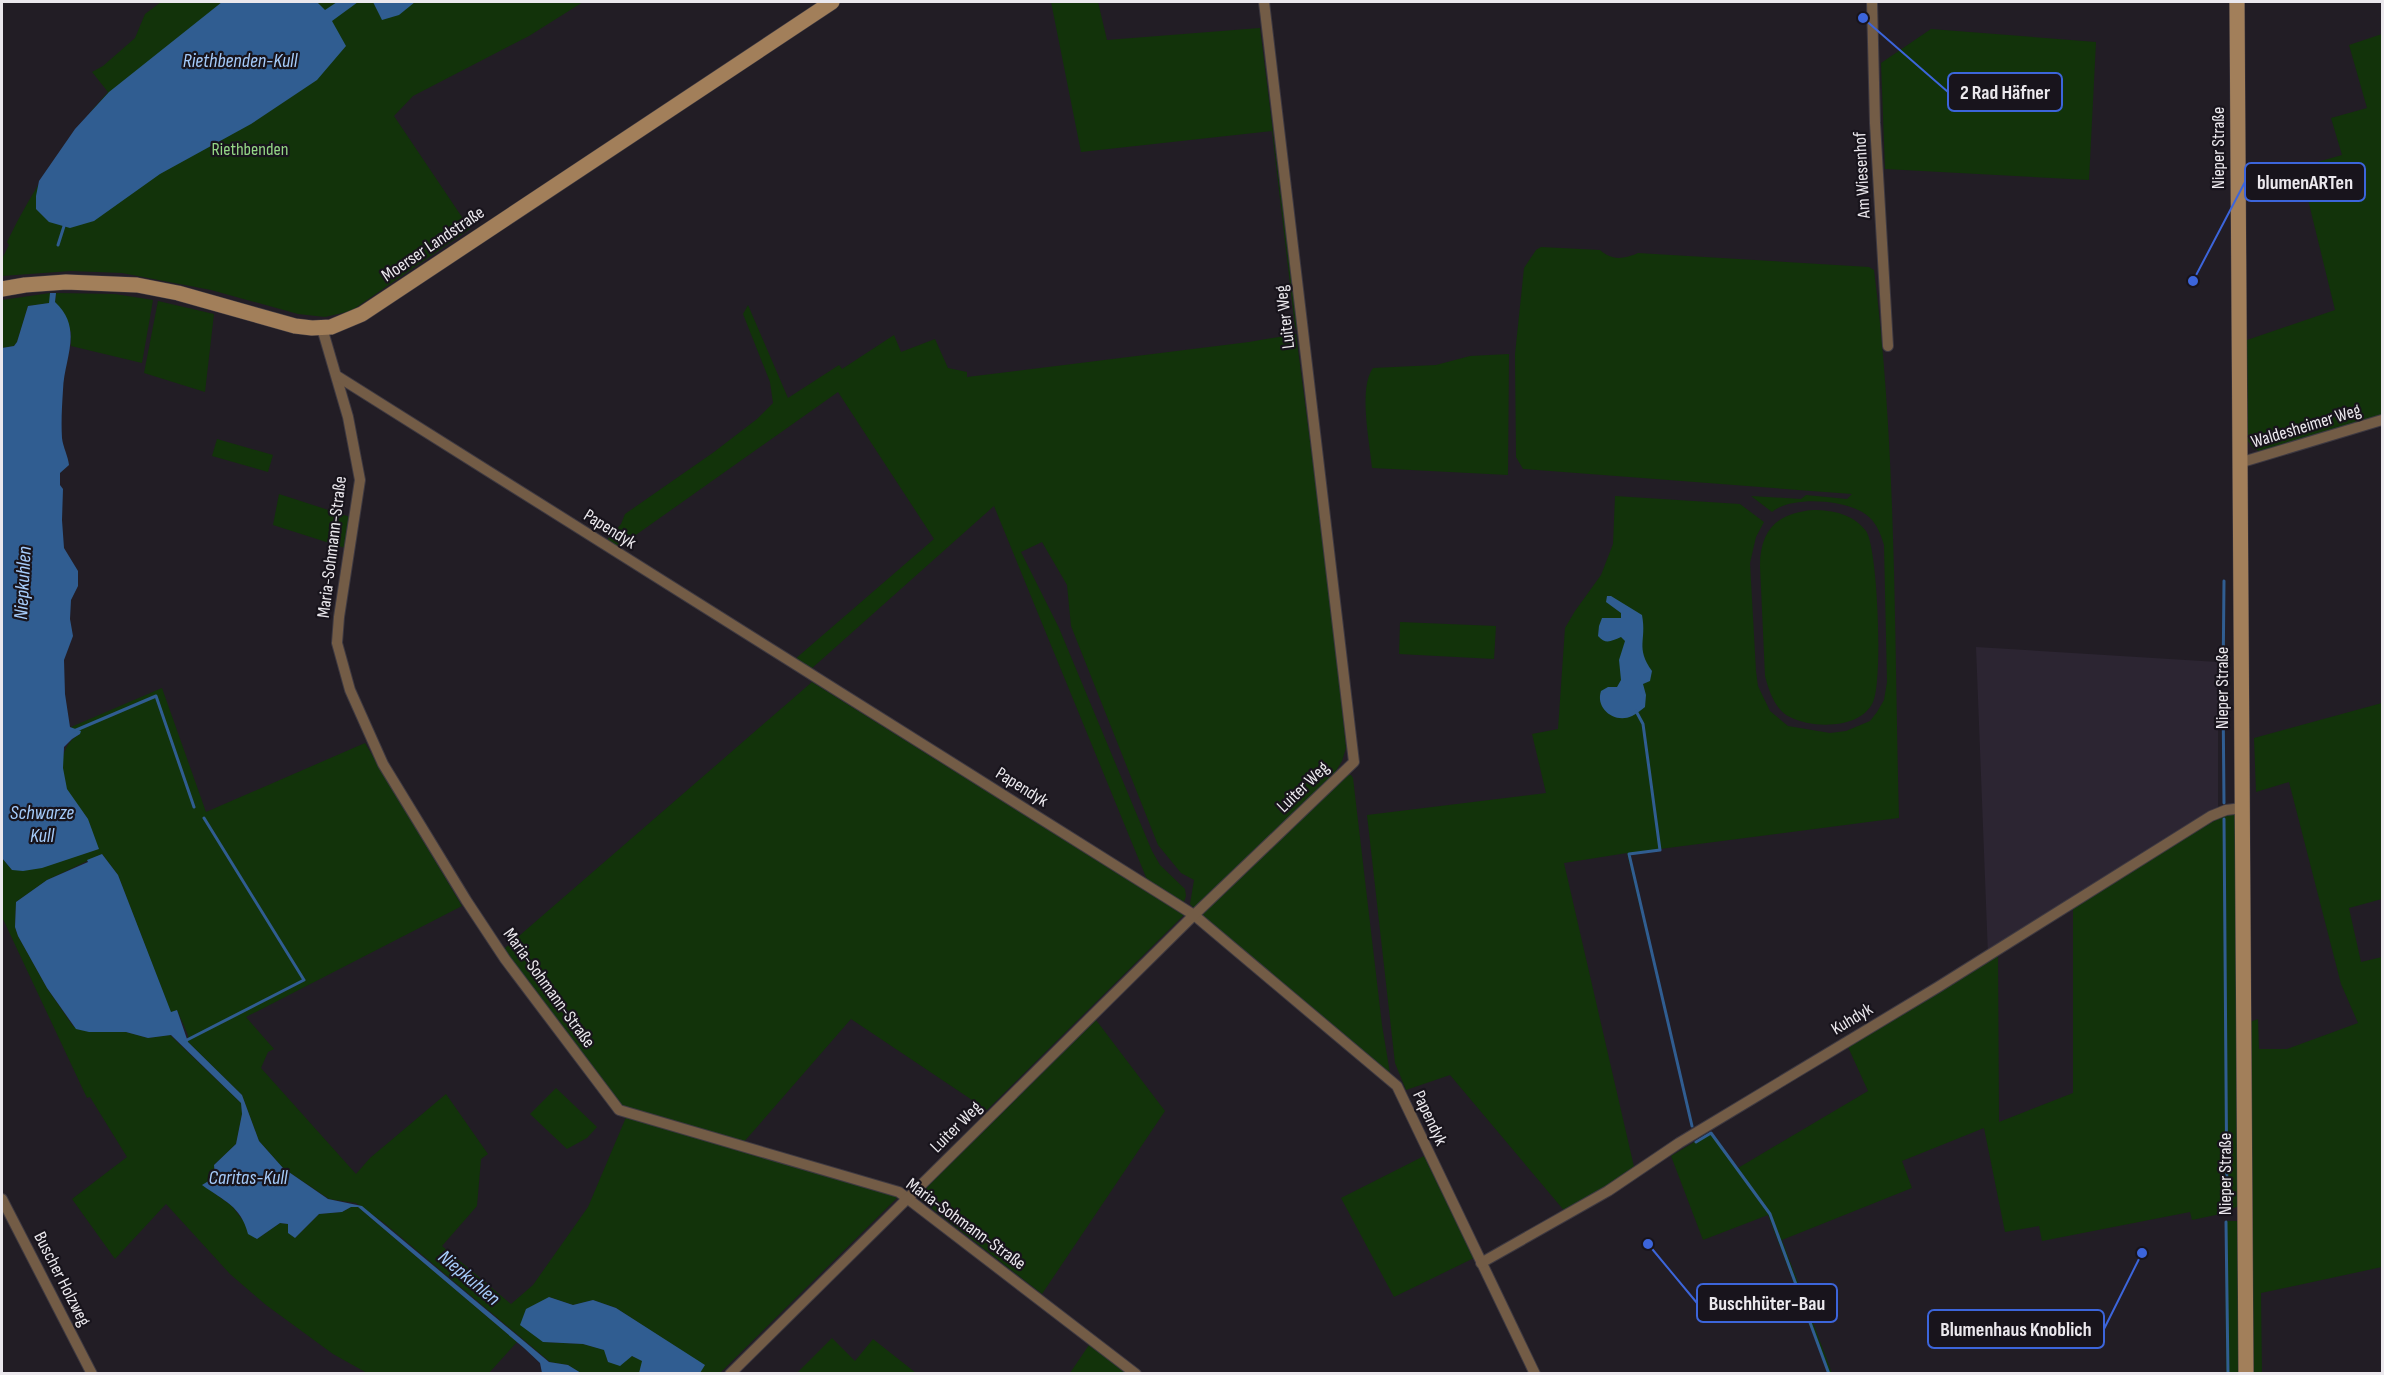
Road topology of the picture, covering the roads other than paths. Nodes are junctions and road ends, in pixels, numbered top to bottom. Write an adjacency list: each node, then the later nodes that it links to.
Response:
1 (832, 2): 6 (main road, Moerser Landstraße)
2 (1264, 2): 12 (street, Luiter Weg)
3 (1872, 2): 7 (street, Am Wiesenhof)
4 (2236, 2): 10 (main road, Nieper Straße)
5 (2, 290): 6 (main road, Moerser Landstraße)
6 (322, 328): 8 (street, Maria-Sohmann-Straße)
7 (1888, 345)
8 (337, 376): 12 (street, Papendyk); 13 (street, Maria-Sohmann-Straße)
9 (2382, 420): 10 (street, Waldesheimer Weg)
10 (2239, 463): 11 (main road, Nieper Straße)
11 (2242, 808): 15 (street, Kuhdyk); 20 (main road, Nieper Straße)
12 (1194, 915): 13 (street, Luiter Weg); 15 (street, Papendyk)
13 (908, 1197): 17 (street, Luiter Weg); 18 (street, Maria-Sohmann-Straße)
14 (2, 1199): 16 (street, Buscher Holzweg)
15 (1481, 1263): 19 (street, Papendyk)
16 (92, 1374)
17 (730, 1374)
18 (1136, 1374)
19 (1535, 1374)
20 (2246, 1374)

